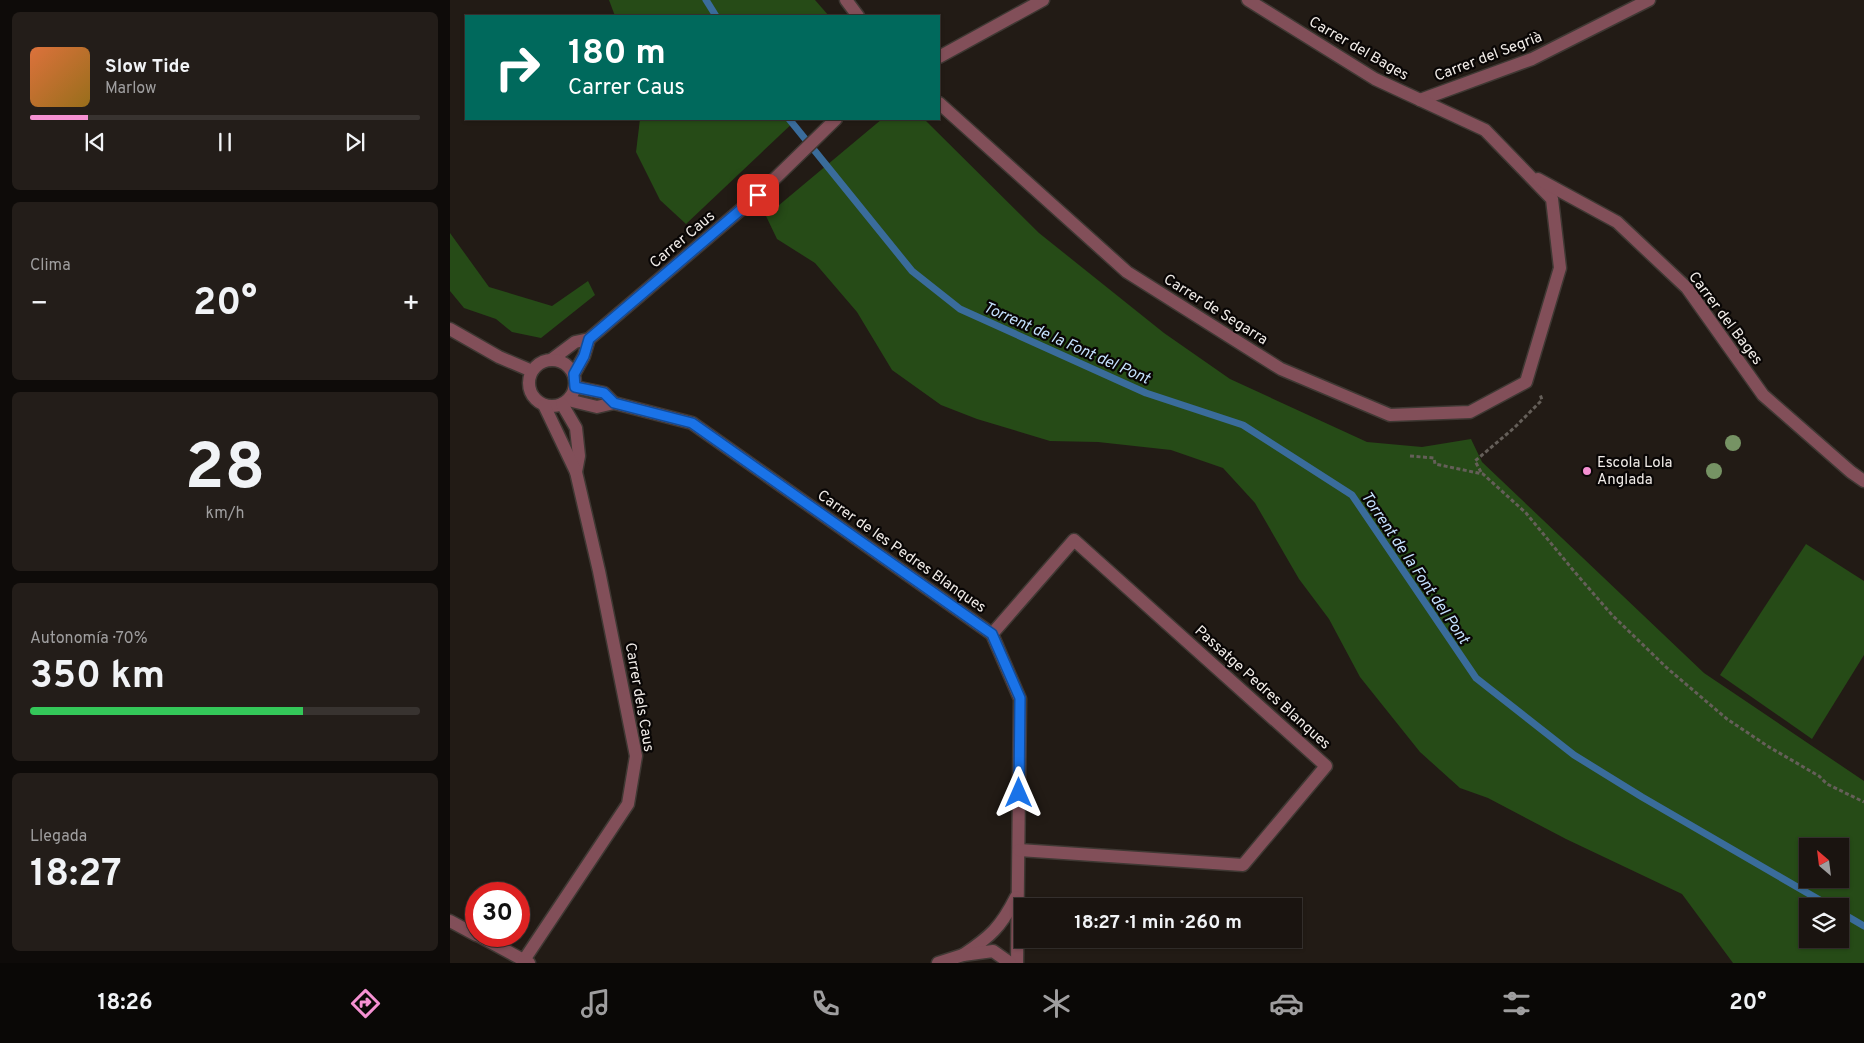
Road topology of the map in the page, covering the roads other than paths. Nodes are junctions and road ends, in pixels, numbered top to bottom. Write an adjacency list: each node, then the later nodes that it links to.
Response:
1 (846, 0): 5 (street)
2 (1043, 0): 6 (street)
3 (1248, 0): 7 (street, Carrer del Bages)
4 (1648, 0): 7 (street, Carrer del Segrià)
5 (857, 15)
6 (940, 56)
7 (1420, 100): 10 (street, Carrer del Bages)
8 (940, 104): 16 (street, Carrer de Segarra)
9 (835, 120): 12 (street, Carrer Caus)
10 (1526, 173): 16 (street, Carrer del Bages); 22 (street, Carrer del Bages)
11 (450, 329): 14 (street)
12 (589, 339): 13 (street, Carrer Caus); 15 (street, Carrer Caus)
13 (551, 360): 14 (street); 15 (street)
14 (532, 371): 20 (street)
15 (574, 374): 17 (street)
16 (1526, 382)
17 (575, 387): 18 (street); 19 (street, Carrer de les Pedres Blanques)
18 (565, 402): 19 (street, Carrer de les Pedres Blanques); 20 (street); 21 (street)
19 (614, 403): 23 (street, Carrer de les Pedres Blanques)
20 (544, 405): 21 (street)
21 (576, 472): 30 (street, Carrer dels Caus)
22 (1864, 481)
23 (992, 634): 24 (street, Carrer de les Pedres Blanques); 24 (street, Passatge Pedres Blanques)
24 (1018, 850): 25 (street, Carrer de les Pedres Blanques)
25 (1018, 894): 29 (street, Carrer de les Pedres Blanques); 33 (street, Carrer de les Pedres Blanques)
26 (450, 921): 27 (street)
27 (465, 929)
28 (498, 947): 30 (street)
29 (963, 955): 31 (street); 32 (street)
30 (526, 962)
31 (938, 963)
32 (1010, 963)
33 (1017, 963)

